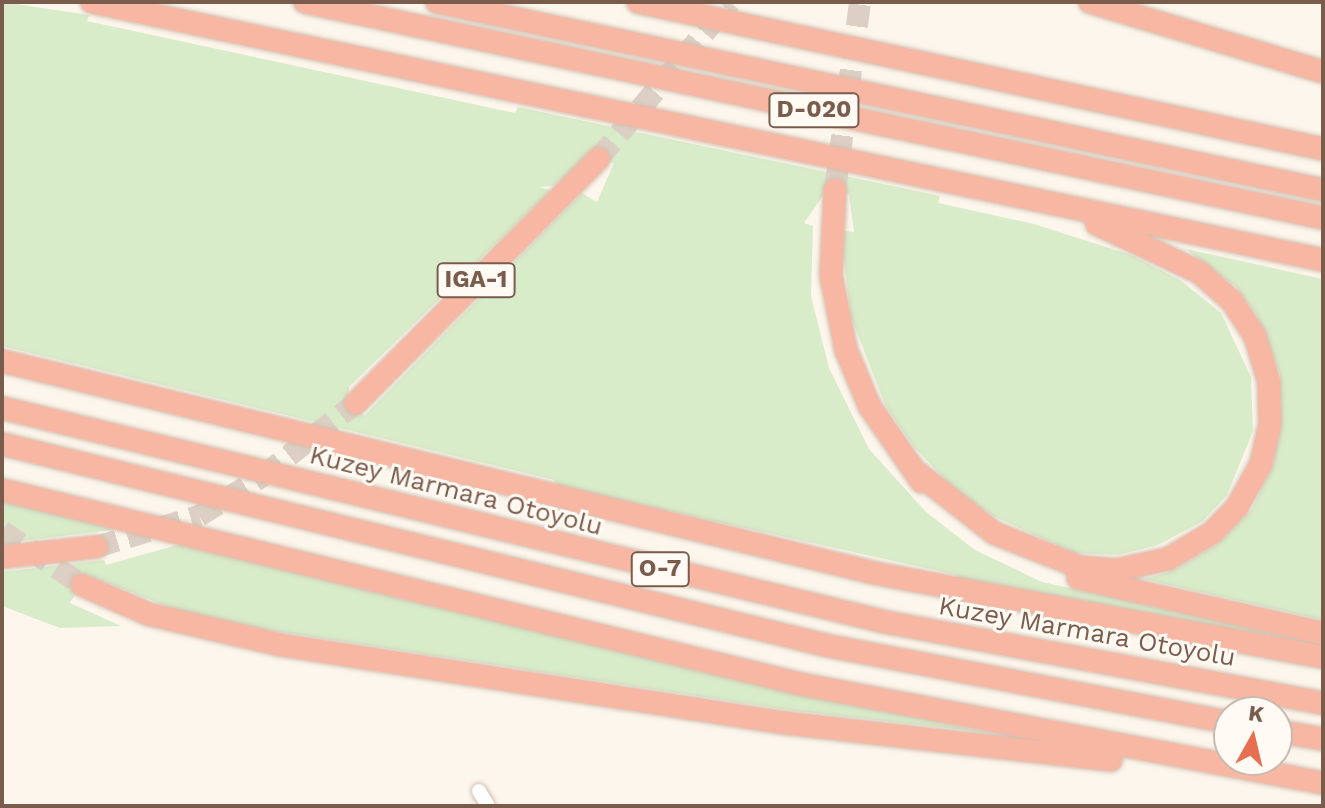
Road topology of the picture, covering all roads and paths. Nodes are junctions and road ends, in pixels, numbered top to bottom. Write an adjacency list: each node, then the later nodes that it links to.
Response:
1 (92, 2): 8 (highway)
2 (305, 2): 12 (highway, D-020)
3 (437, 2): 11 (highway, D-020)
4 (638, 2): 7 (highway)
5 (1090, 2): 6 (highway)
6 (1323, 72)
7 (1323, 149)
8 (829, 158): 13 (highway); 18 (highway)
9 (598, 159): 15 (highway, IGA-1)
10 (835, 190): 18 (highway)
11 (1323, 190)
12 (1323, 218)
13 (1323, 260)
14 (2, 361): 24 (highway)
15 (356, 403)
16 (2, 408): 25 (highway, Kuzey Marmara Otoyolu / O-7)
17 (2, 444): 26 (highway, O-7)
18 (915, 471): 23 (highway)
19 (2, 490): 29 (highway)
20 (96, 547): 21 (highway)
21 (2, 557)
22 (82, 585): 31 (highway)
23 (1323, 633)
24 (1323, 657)
25 (1323, 703)
26 (1213, 719)
27 (1293, 734): 28 (highway)
28 (1323, 739)
29 (1323, 783)
30 (479, 791): 32 (street)
31 (1323, 794)
32 (488, 806)

